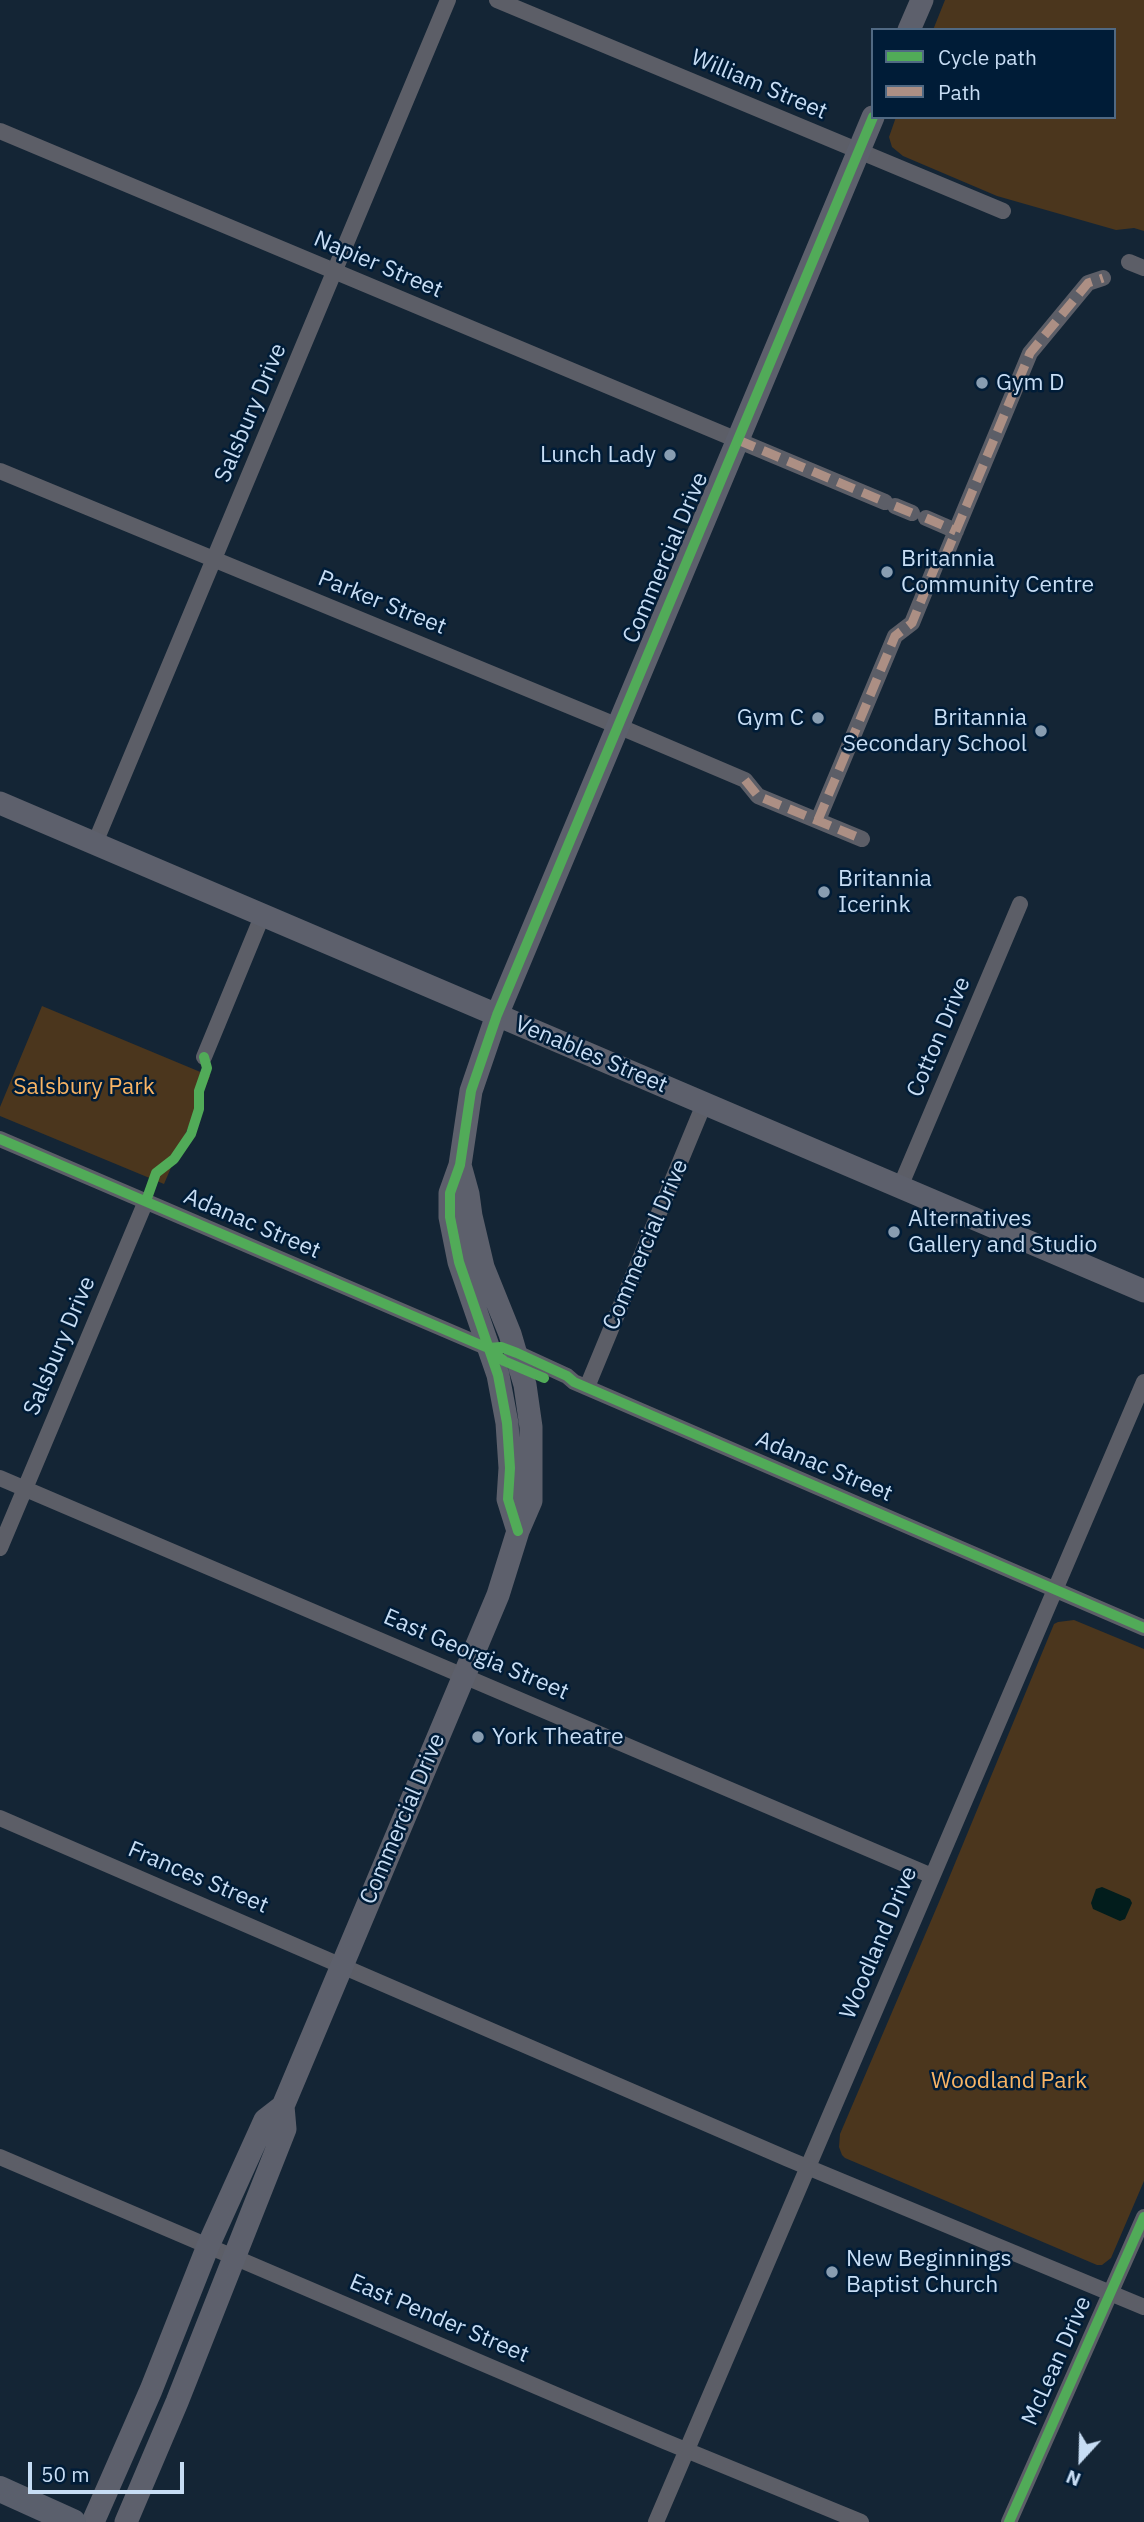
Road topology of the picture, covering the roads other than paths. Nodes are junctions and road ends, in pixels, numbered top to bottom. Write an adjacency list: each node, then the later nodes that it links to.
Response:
1 (448, 0): 9 (street, Salsbury Drive)
2 (497, 0): 7 (street, William Street)
3 (922, 0): 4 (street)
4 (910, 28)
5 (872, 119): 7 (street, Commercial Drive)
6 (0, 131): 9 (street, Napier Street)
7 (859, 151): 8 (street, William Street); 11 (street, Commercial Drive)
8 (1003, 211)
9 (335, 272): 11 (street, Napier Street); 14 (street, Salsbury Drive)
10 (1103, 278): 13 (street)
11 (738, 440): 13 (street, Napier Street); 15 (street, Commercial Drive)
12 (0, 471): 14 (street, Parker Street)
13 (956, 531): 17 (street)
14 (215, 559): 15 (street, Parker Street); 19 (street, Salsbury Drive)
15 (618, 726): 17 (street, Parker Street); 22 (street, Commercial Drive)
16 (0, 803): 19 (street, Venables Street)
17 (818, 820): 18 (street, Parker Street)
18 (862, 839)
19 (94, 844): 21 (street, Venables Street)
20 (1020, 904): 27 (street, Cotton Drive)
21 (263, 914): 22 (street, Venables Street); 23 (street)
22 (497, 1016): 24 (street, Venables Street); 26 (street, Commercial Drive)
23 (204, 1057)
24 (704, 1104): 27 (street, Venables Street); 33 (street, Commercial Drive)
25 (0, 1139): 28 (street, Adanac Street)
26 (460, 1165): 30 (street); 31 (street, Commercial Drive)
27 (901, 1187): 29 (street, Venables Street)
28 (146, 1201): 30 (street, Adanac Street); 35 (street, Salsbury Drive)
29 (1144, 1291)
30 (488, 1348): 36 (street)
31 (517, 1353): 33 (street, Adanac Street); 36 (street, Commercial Drive)
32 (1144, 1382): 38 (street, Woodland Drive)
33 (587, 1387): 38 (street, Adanac Street)
34 (0, 1478): 35 (street, East Georgia Street)
35 (25, 1488): 37 (street, Salsbury Drive); 40 (street, East Georgia Street)
36 (518, 1531): 40 (street, Commercial Drive)
37 (0, 1548)
38 (1055, 1590): 39 (street, Adanac Street); 42 (street, Woodland Drive)
39 (1144, 1628)
40 (464, 1675): 42 (street, East Georgia Street); 43 (street, Commercial Drive)
41 (0, 1818): 43 (street, Frances Street)
42 (932, 1876): 46 (street, Woodland Drive)
43 (342, 1965): 44 (street, Commercial Drive); 46 (street, Frances Street)
44 (283, 2106): 48 (street, Commercial Drive); 49 (street, Commercial Drive)
45 (0, 2157): 48 (street, East Pender Street)
46 (808, 2167): 50 (street, Frances Street); 52 (street, Woodland Drive)
47 (1144, 2217): 50 (street, McLean Drive)
48 (208, 2246): 49 (street, East Pender Street); 55 (street, Commercial Drive)
49 (234, 2256): 52 (street, East Pender Street); 56 (street, Commercial Drive)
50 (1110, 2293): 51 (street, Frances Street); 59 (street, McLean Drive)
51 (1144, 2307)
52 (687, 2451): 57 (street, Woodland Drive); 58 (street, East Pender Street)
53 (0, 2489): 54 (main road)
54 (73, 2522)
55 (93, 2522)
56 (126, 2522)
57 (656, 2522)
58 (860, 2522)
59 (1009, 2522)

